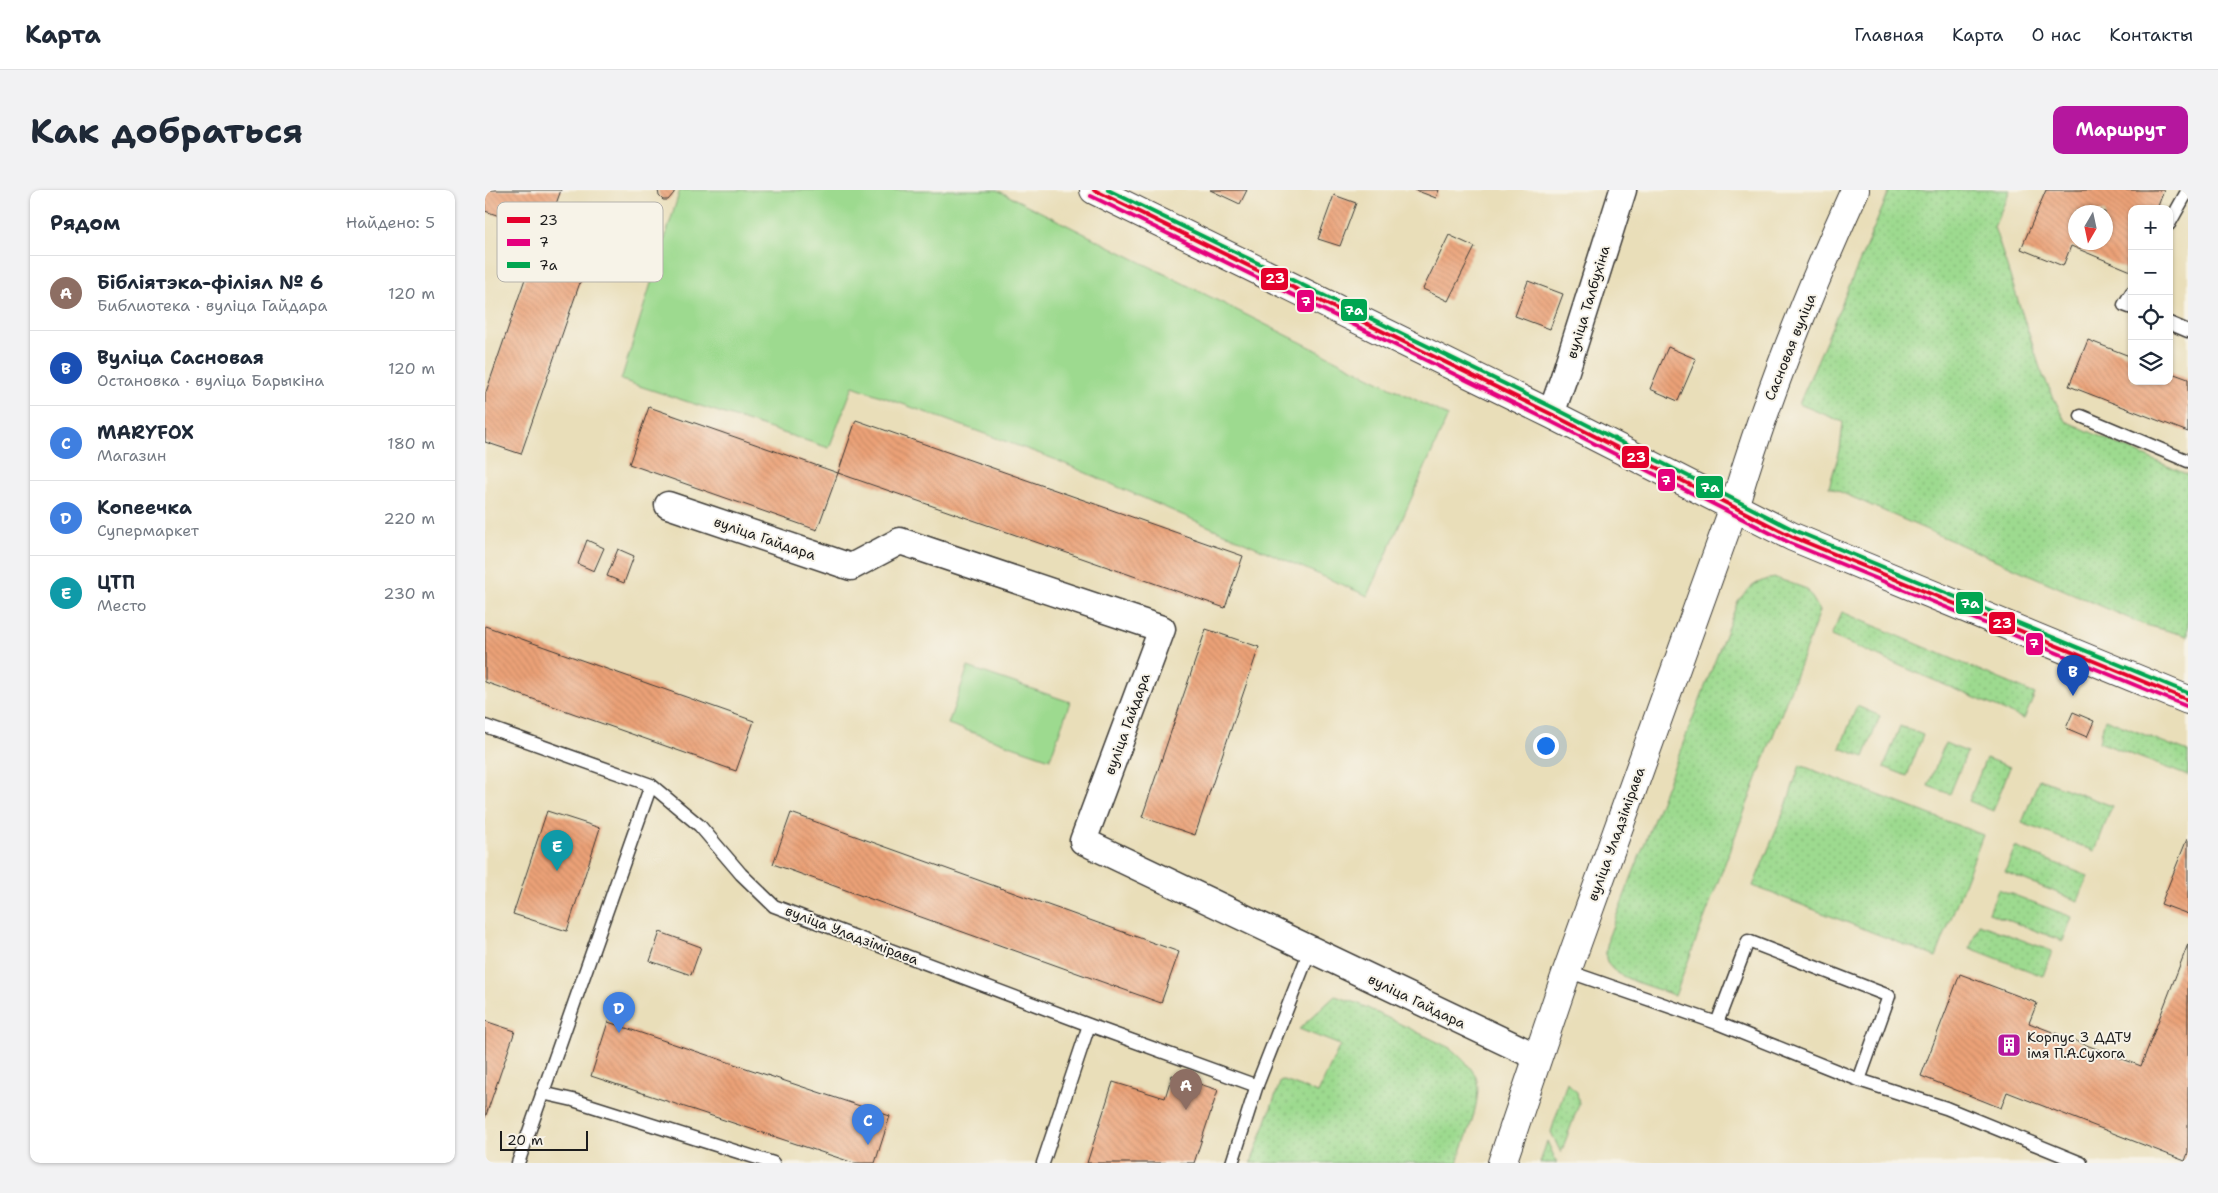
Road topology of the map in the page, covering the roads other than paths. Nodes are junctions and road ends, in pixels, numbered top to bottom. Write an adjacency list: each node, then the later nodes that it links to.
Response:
1 (1094, 190): 8 (main road)
2 (1623, 190): 8 (street, вуліца Талбухіна)
3 (1855, 190): 12 (main road, Сасновая вуліца)
4 (2188, 190): 5 (lane)
5 (2173, 217)
6 (2173, 324): 7 (lane)
7 (2188, 330)
8 (1551, 414): 12 (main road)
9 (2081, 416): 10 (lane)
10 (2188, 461)
11 (668, 505): 16 (street, вуліца Гайдара)
12 (1734, 506): 13 (main road); 17 (main road, вуліца Уладзімірава)
13 (2188, 700)
14 (485, 726): 15 (lane, вуліца Уладзімірава)
15 (651, 785): 19 (lane, вуліца Уладзімірава); 23 (lane)
16 (1310, 950): 20 (street, вуліца Гайдара); 22 (lane)
17 (1567, 971): 18 (lane); 20 (main road, вуліца Уладзімірава)
18 (1717, 1023): 21 (lane); 21 (lane)
19 (1089, 1025): 22 (lane, вуліца Уладзімірава); 26 (lane)
20 (1537, 1057): 28 (main road, вуліца Уладзімірава)
21 (1859, 1080): 29 (lane)
22 (1257, 1086): 27 (lane)
23 (542, 1093): 24 (lane); 25 (lane)
24 (518, 1163)
25 (773, 1163)
26 (1043, 1163)
27 (1233, 1163)
28 (1501, 1163)
29 (2081, 1163)

